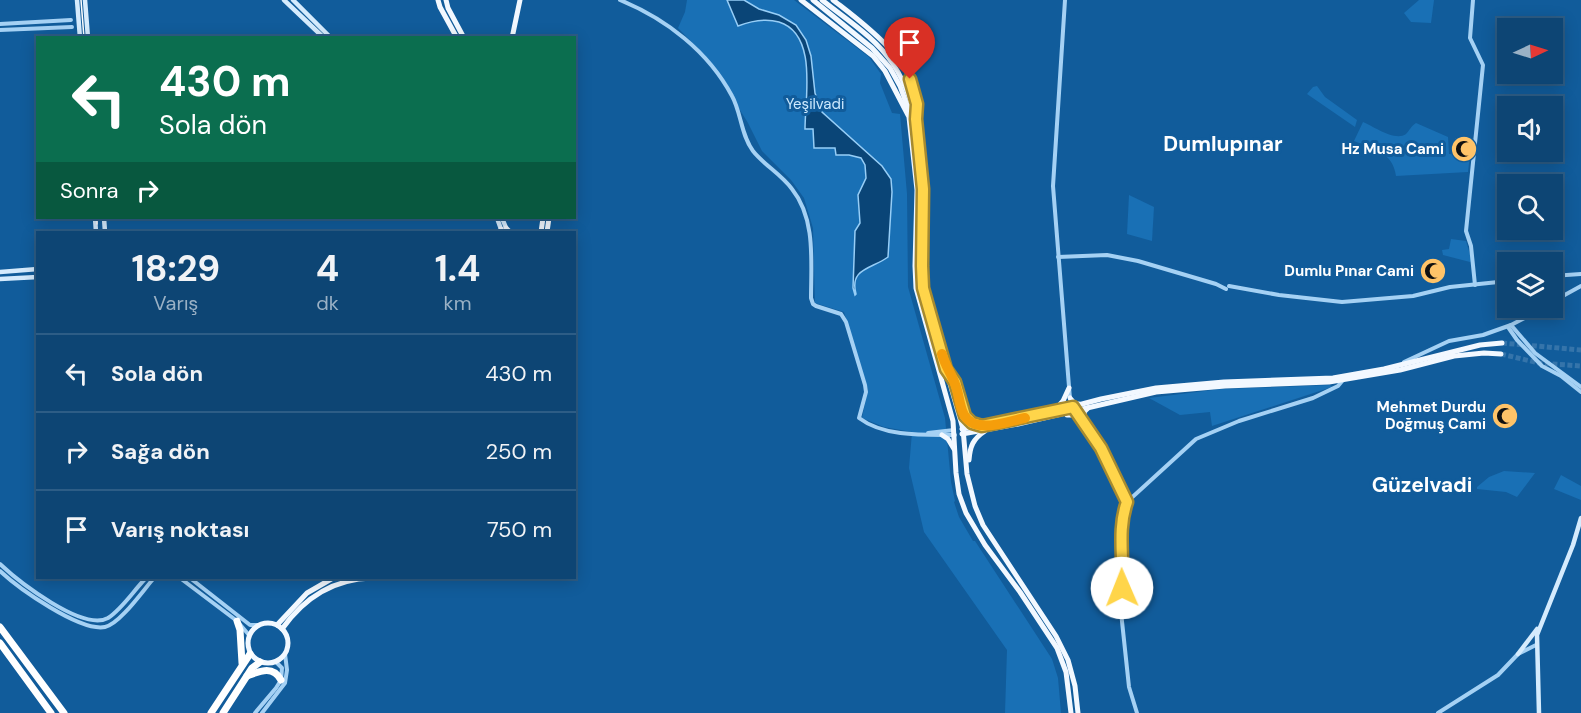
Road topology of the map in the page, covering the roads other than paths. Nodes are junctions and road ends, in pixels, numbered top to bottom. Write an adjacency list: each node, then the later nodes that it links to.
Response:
1 (77, 0): 21 (main road)
2 (85, 0): 22 (main road)
3 (284, 0): 23 (main road)
4 (292, 0): 24 (main road)
5 (438, 0): 25 (main road)
6 (446, 0): 26 (main road)
7 (520, 0): 27 (main road)
8 (620, 0): 62 (street)
9 (801, 0): 28 (main road)
10 (813, 0): 28 (main road)
11 (822, 0): 28 (main road)
12 (833, 0): 28 (main road)
13 (1065, 0): 29 (street)
14 (1473, 0): 37 (street)
15 (66, 20): 16 (street); 17 (street); 18 (street)
16 (71, 20)
17 (0, 24)
18 (66, 27): 19 (street); 20 (street)
19 (72, 27)
20 (0, 30)
21 (80, 36)
22 (88, 36)
23 (322, 36)
24 (329, 36)
25 (456, 36)
26 (463, 36)
27 (512, 36)
28 (912, 118): 45 (main road); 61 (main road)
29 (1059, 257): 37 (street); 49 (street)
30 (36, 269): 31 (main road)
31 (0, 272)
32 (1581, 274): 33 (street)
33 (1563, 275)
34 (36, 277): 35 (main road)
35 (0, 279)
36 (1497, 282): 37 (street)
37 (1475, 285)
38 (1581, 286): 39 (street)
39 (1563, 296)
40 (1525, 318): 41 (street)
41 (1510, 326): 44 (street); 48 (street); 51 (street)
42 (1502, 343): 44 (main road)
43 (1501, 354): 46 (main road)
44 (1401, 363): 53 (main road)
45 (946, 369): 58 (main road); 60 (main road)
46 (1343, 380): 47 (main road); 50 (street)
47 (1329, 382): 50 (main road); 54 (main road)
48 (1581, 387)
49 (1069, 388): 52 (street); 56 (main road)
50 (1332, 390): 66 (street)
51 (1581, 392)
52 (1070, 398): 53 (main road); 55 (street)
53 (1081, 405): 55 (main road)
54 (1090, 406): 55 (main road); 59 (main road)
55 (1074, 409): 56 (main road); 57 (main road); 59 (street)
56 (1052, 412): 58 (main road)
57 (1061, 414): 58 (main road); 59 (main road)
58 (985, 428): 60 (main road); 65 (main road)
59 (1087, 428): 66 (street)
60 (964, 431): 61 (main road); 65 (main road)
61 (954, 433): 62 (street); 63 (street); 64 (main road)
62 (921, 434): 63 (street)
63 (942, 435): 64 (main road)
64 (955, 452): 98 (main road)
65 (967, 474): 99 (main road)
66 (1127, 502): 100 (street)
67 (1581, 518): 80 (main road)
68 (0, 564): 70 (street)
69 (0, 571): 71 (street)
70 (145, 579)
71 (153, 579)
72 (181, 579): 76 (street)
73 (191, 579): 77 (street)
74 (331, 579): 79 (main road)
75 (365, 579): 79 (main road)
76 (237, 621): 81 (street); 89 (highway)
77 (258, 625): 79 (main road); 81 (main road)
78 (0, 627): 93 (highway)
79 (280, 627): 85 (main road)
80 (1539, 627): 83 (main road); 86 (main road)
81 (249, 635): 84 (main road)
82 (0, 644): 92 (highway)
83 (1536, 645): 86 (street); 102 (main road)
84 (250, 654): 87 (main road); 89 (highway)
85 (285, 654): 88 (main road); 97 (street)
86 (1518, 654): 101 (street)
87 (260, 662): 88 (main road); 90 (highway)
88 (276, 662): 91 (street)
89 (241, 668): 94 (highway)
90 (247, 676): 91 (highway); 95 (highway)
91 (281, 680): 96 (street)
92 (51, 713)
93 (64, 713)
94 (211, 713)
95 (223, 713)
96 (255, 713)
97 (262, 713)
98 (1071, 713)
99 (1078, 713)
100 (1137, 713)
101 (1438, 713)
102 (1539, 713)

